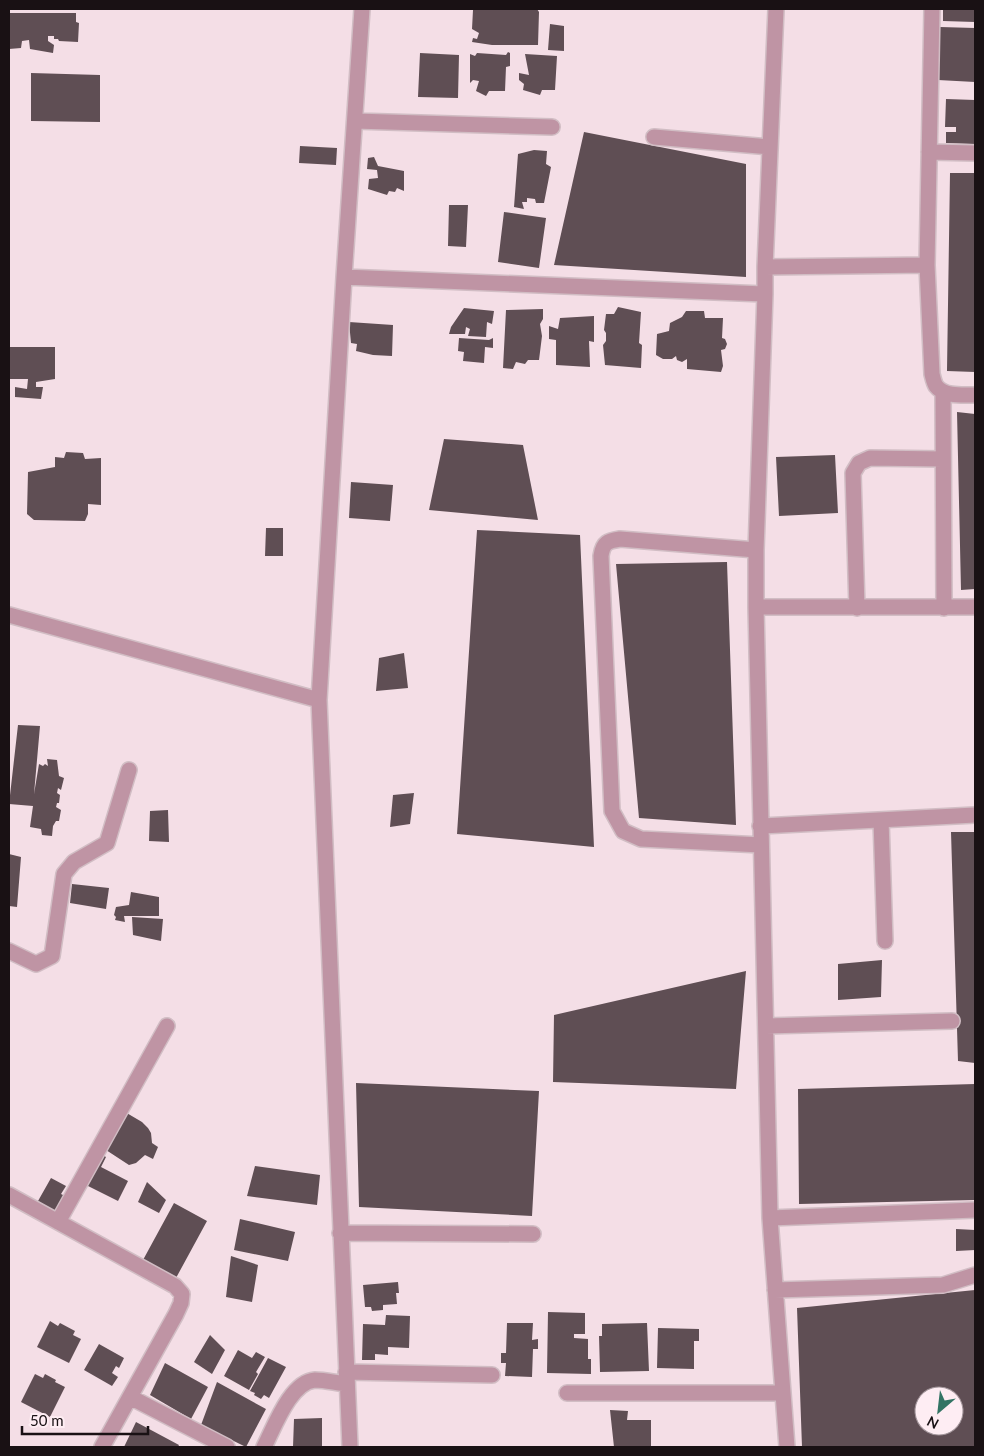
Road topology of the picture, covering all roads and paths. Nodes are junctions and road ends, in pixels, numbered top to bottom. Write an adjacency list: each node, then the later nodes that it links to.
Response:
1 (362, 9): 4 (street)
2 (776, 9): 7 (street)
3 (932, 9): 8 (street)
4 (355, 121): 5 (street); 12 (street)
5 (552, 127)
6 (654, 138): 7 (street)
7 (770, 147): 11 (street)
8 (929, 152): 9 (street); 10 (street)
9 (975, 153)
10 (927, 266): 11 (street); 14 (street)
11 (765, 267): 13 (street)
12 (344, 277): 13 (street); 23 (street)
13 (765, 294): 17 (street)
14 (942, 392): 15 (street); 16 (street)
15 (975, 395)
16 (943, 459): 20 (street); 21 (street)
17 (756, 550): 18 (street); 28 (street)
18 (756, 607): 20 (street); 27 (street)
19 (975, 607): 21 (street)
20 (857, 608): 21 (street)
21 (944, 608)
22 (9, 615): 23 (street)
23 (319, 700): 38 (street)
24 (128, 770): 30 (street)
25 (975, 815): 26 (street)
26 (881, 820): 27 (street); 29 (street)
27 (760, 826): 28 (street)
28 (761, 845): 33 (street)
29 (885, 942)
30 (9, 950)
31 (952, 1021): 33 (street)
32 (167, 1026): 37 (street)
33 (766, 1026): 36 (street)
34 (9, 1194): 37 (street)
35 (975, 1210): 36 (street)
36 (770, 1218): 41 (street)
37 (58, 1222): 46 (street)
38 (340, 1233): 39 (street); 43 (street)
39 (533, 1234)
40 (975, 1275): 41 (street)
41 (775, 1290): 44 (street)
42 (492, 1375): 43 (street)
43 (346, 1378): 49 (street); 50 (street)
44 (783, 1393): 45 (street); 51 (street)
45 (567, 1394)
46 (130, 1397): 47 (street); 48 (street)
47 (102, 1447)
48 (227, 1447)
49 (264, 1447)
50 (350, 1447)
51 (787, 1447)

